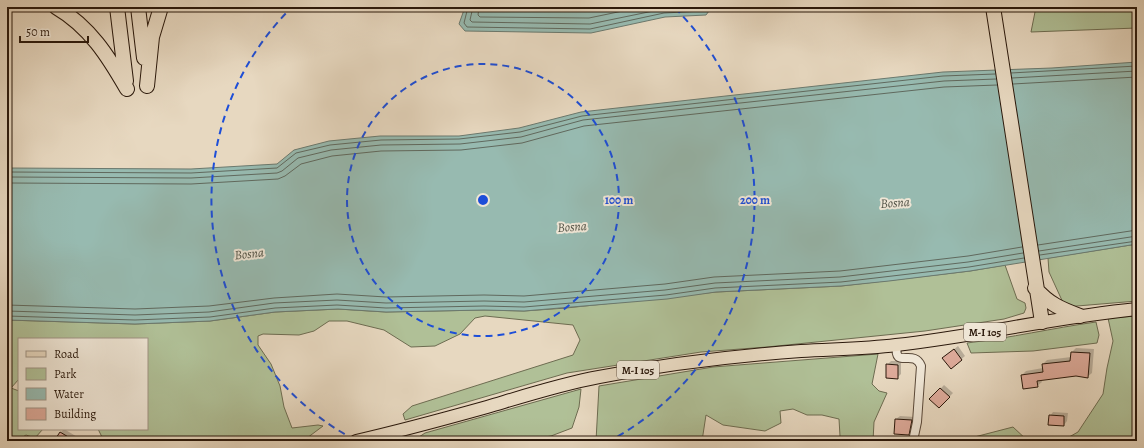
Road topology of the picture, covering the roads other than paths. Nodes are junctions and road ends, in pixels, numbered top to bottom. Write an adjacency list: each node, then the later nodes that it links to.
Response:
1 (56, 7): 2 (highway)
2 (117, 7)
3 (138, 7): 4 (highway)
4 (161, 7)
5 (993, 7): 6 (highway)
6 (1036, 288): 8 (highway); 9 (highway)
7 (1137, 309): 8 (main road, M-I 105)
8 (1080, 316): 9 (main road, M-I 105)
9 (1042, 322): 10 (main road, M-I 105)
10 (897, 345): 11 (main road, M-I 105); 12 (street)
11 (356, 441)
12 (913, 441)

